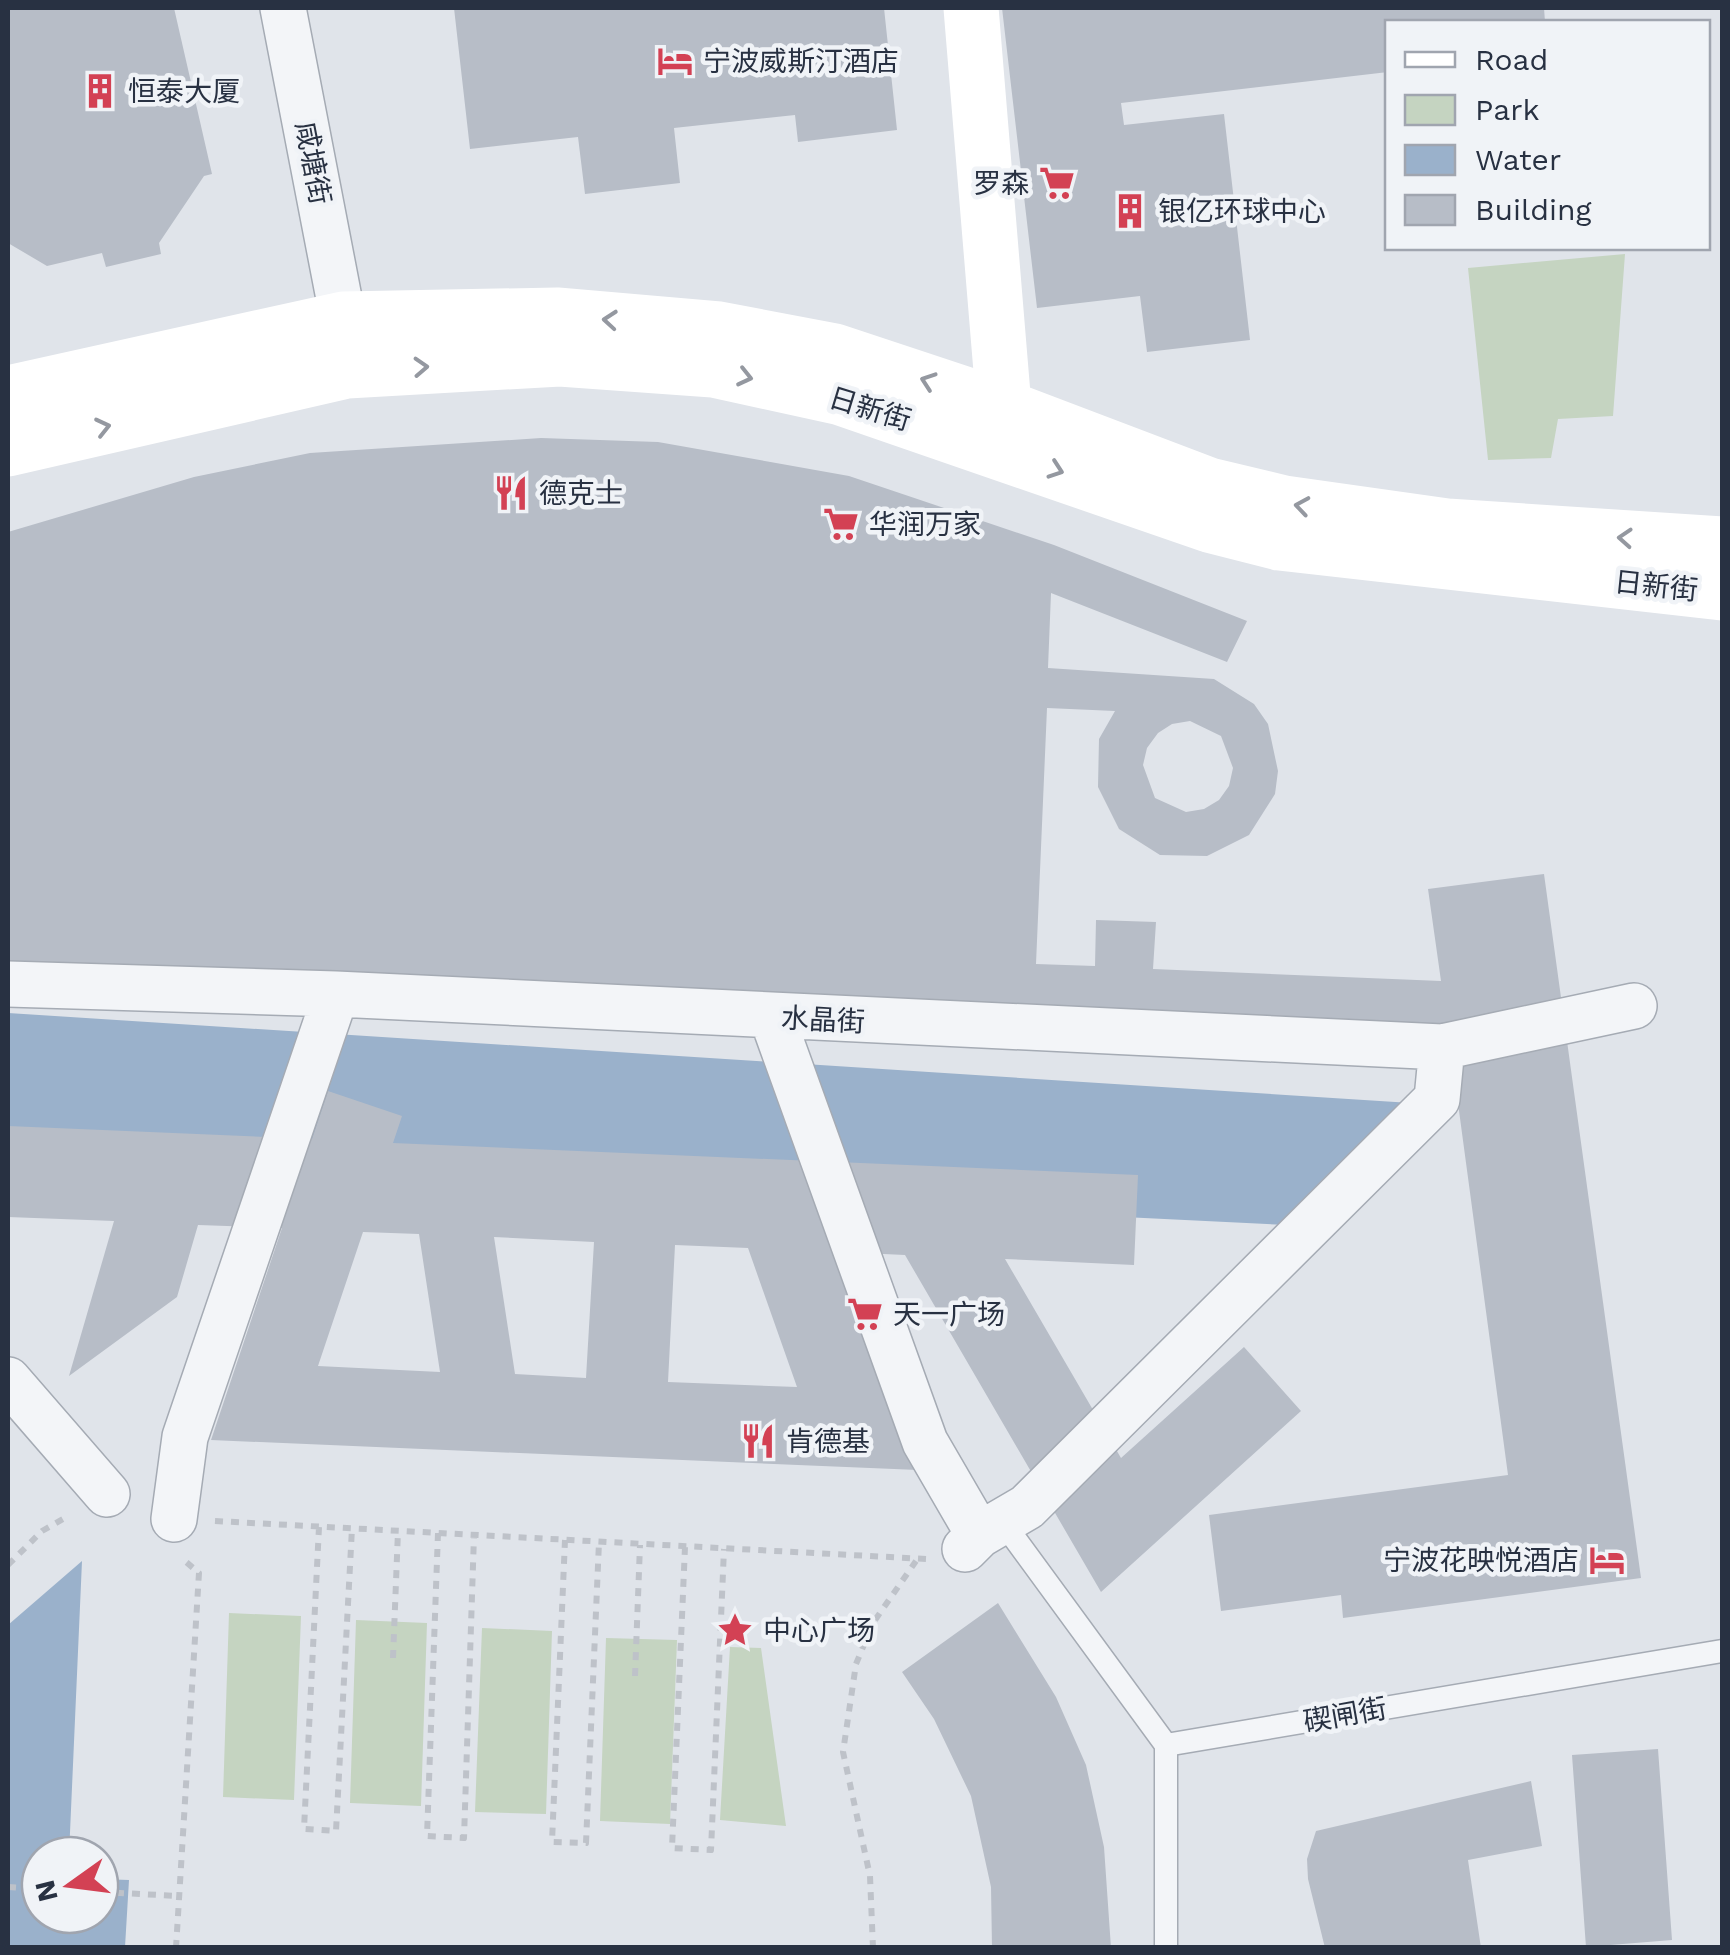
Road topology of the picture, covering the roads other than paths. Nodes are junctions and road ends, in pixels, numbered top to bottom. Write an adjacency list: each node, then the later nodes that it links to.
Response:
1 (283, 8): 3 (street, 咸塘街)
2 (970, 8): 5 (street)
3 (342, 320): 4 (street, 日新街); 5 (street, 日新街, one-way to 3)
4 (8, 393)
5 (1004, 408): 7 (street, 日新街, one-way to 5)
6 (8, 449): 8 (street, 日新街, one-way to 8)
7 (1722, 544)
8 (1722, 593)
9 (8, 984): 11 (street, 水晶街)
10 (1634, 1006): 13 (street, 水晶街)
11 (330, 1011): 12 (street, 水晶街); 16 (street)
12 (780, 1038): 13 (street, 水晶街); 17 (street)
13 (1442, 1047): 17 (street)
14 (8, 1380): 15 (street)
15 (107, 1494)
16 (174, 1535)
17 (982, 1535): 19 (lane)
18 (1722, 1651): 19 (lane, 碶闸街)
19 (1166, 1745): 20 (lane)
20 (1166, 1948)

